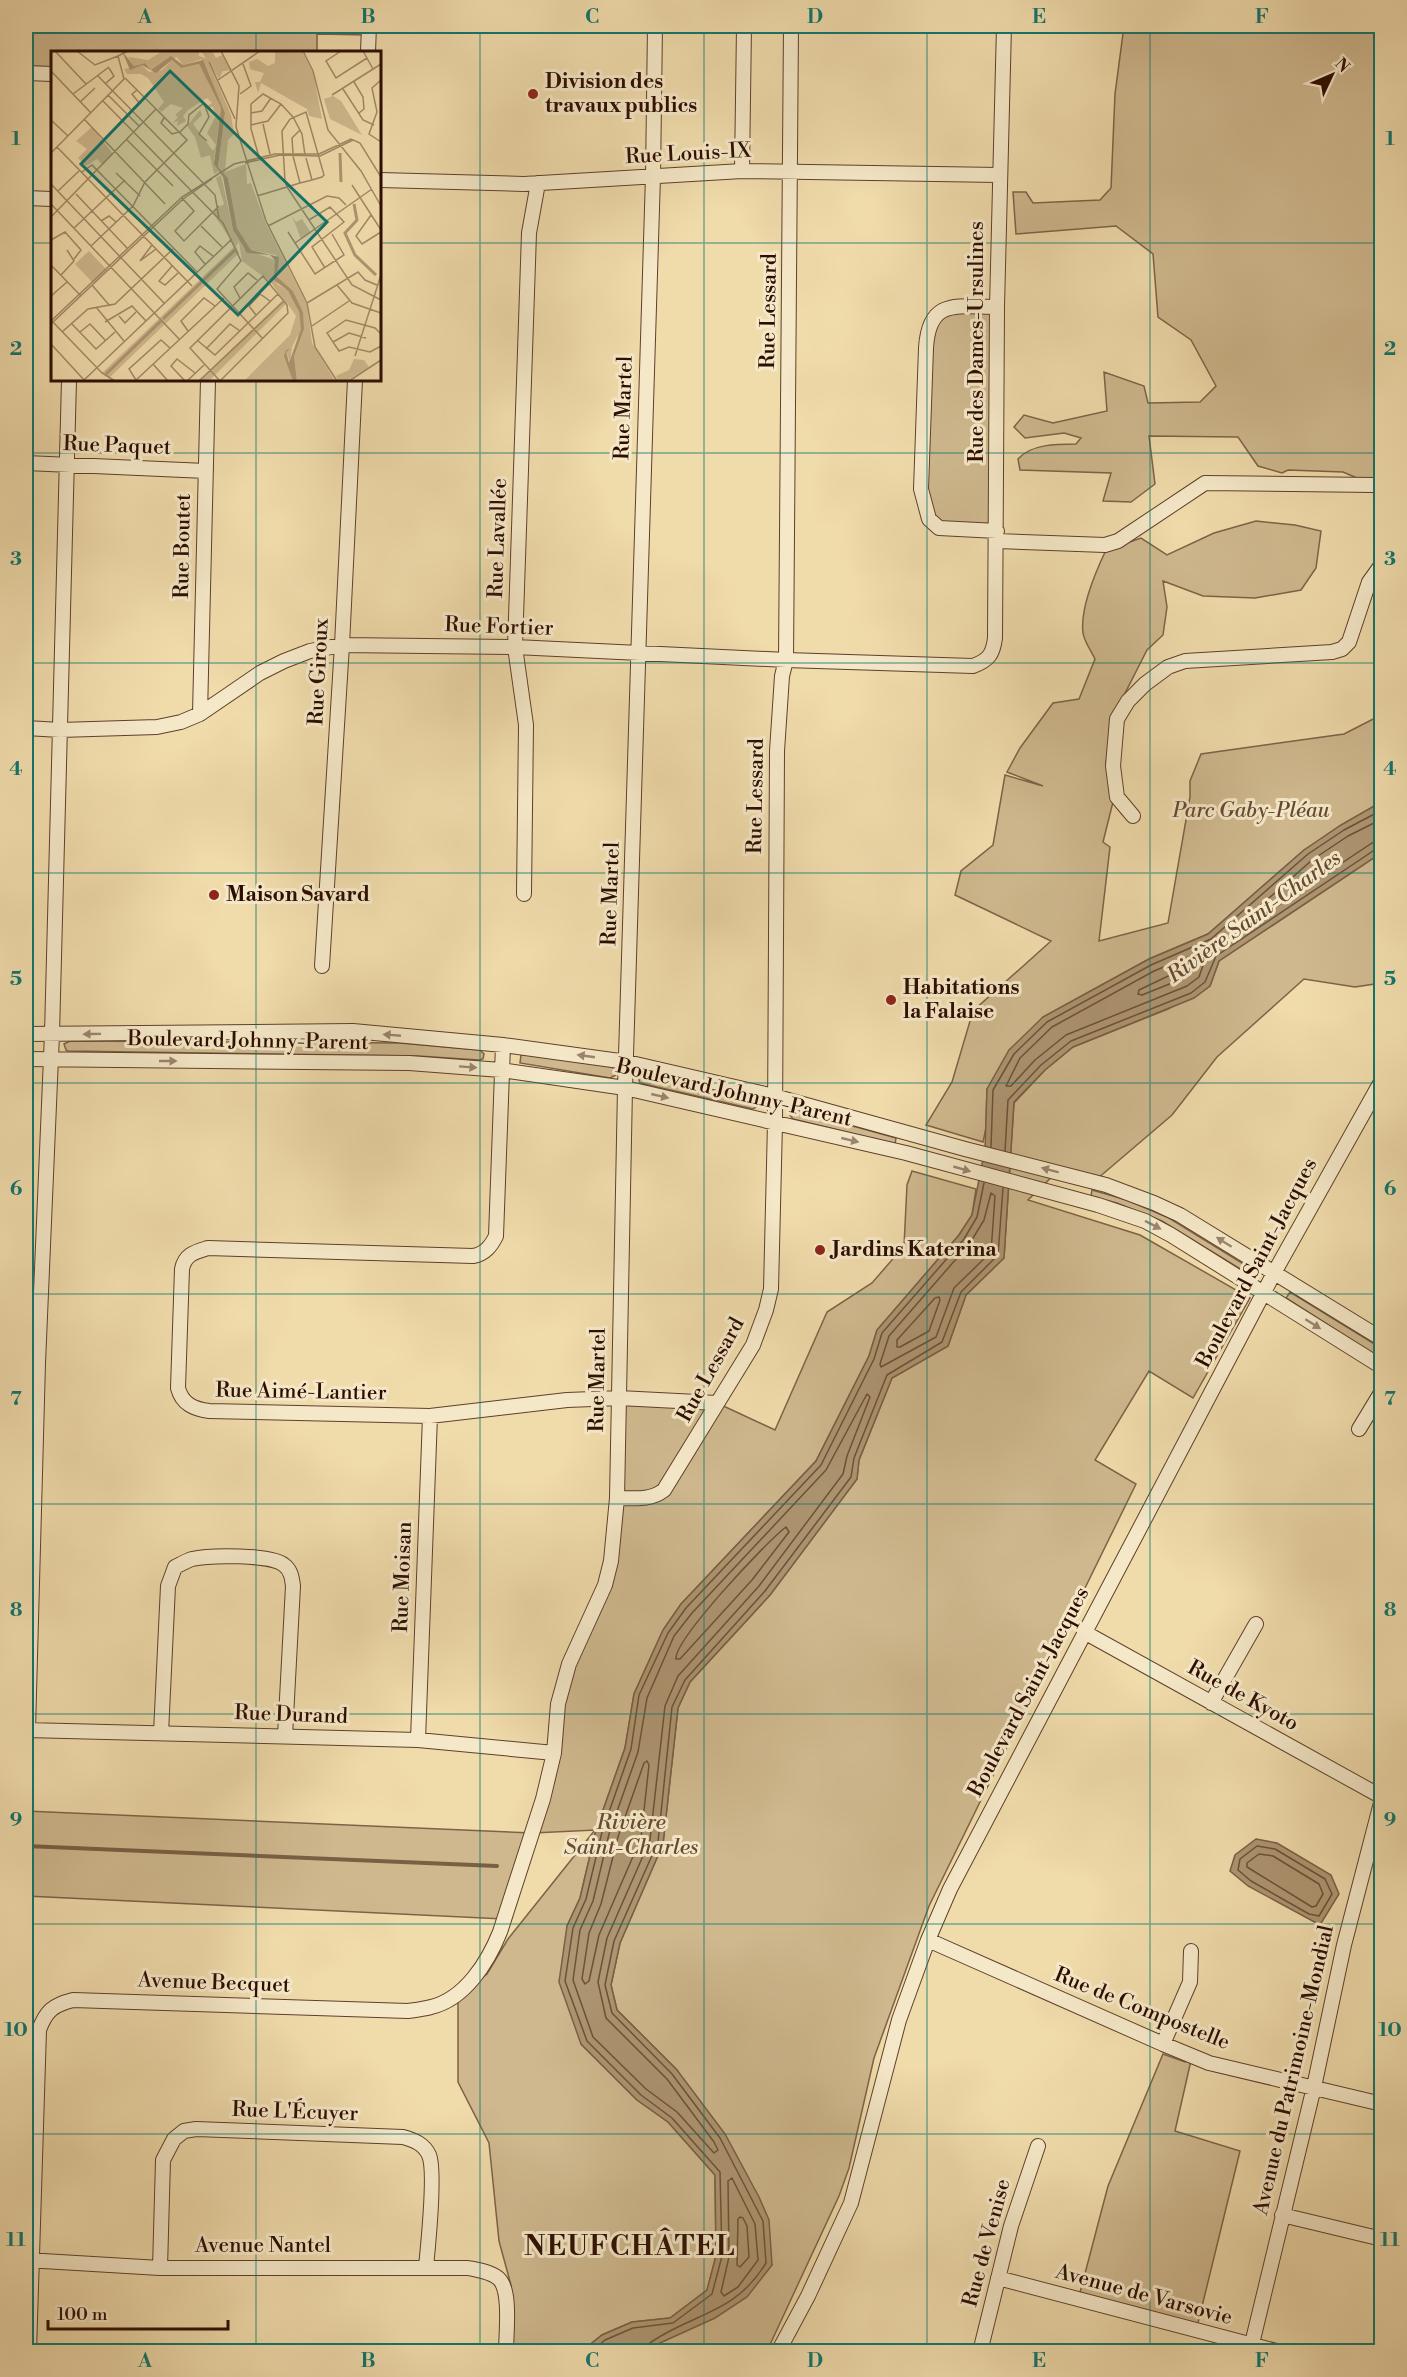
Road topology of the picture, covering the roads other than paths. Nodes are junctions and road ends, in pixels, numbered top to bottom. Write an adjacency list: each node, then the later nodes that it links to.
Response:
1 (369, 26): 6 (street)
2 (655, 26): 12 (street, Rue Martel)
3 (744, 26): 9 (street)
4 (791, 26): 10 (street, Rue Lessard)
5 (1004, 26): 11 (street, Rue des Dames-Ursulines)
6 (368, 51)
7 (26, 73): 8 (street)
8 (51, 74)
9 (742, 171): 10 (street, Rue Louis-IX); 12 (street, Rue Louis-IX)
10 (790, 172): 11 (street, Rue Louis-IX); 31 (street, Rue Lessard)
11 (999, 175): 17 (street, Rue des Dames-Ursulines)
12 (653, 176): 14 (street, Rue Louis-IX); 29 (street, Rue Martel)
13 (381, 180): 14 (street, Rue Louis-IX)
14 (538, 183): 28 (street, Rue Lavallée)
15 (26, 198): 16 (street)
16 (51, 199)
17 (997, 308): 25 (street, Rue des Dames-Ursulines); 25 (street)
18 (69, 381): 22 (street)
19 (208, 381): 23 (street, Rue Boutet)
20 (355, 381): 27 (street, Rue Giroux)
21 (26, 464): 22 (street, Rue Paquet)
22 (66, 465): 23 (street, Rue Paquet); 34 (street)
23 (206, 471): 32 (street, Rue Boutet)
24 (1382, 488): 25 (street)
25 (997, 536): 30 (street, Rue des Dames-Ursulines)
26 (1382, 564): 35 (street)
27 (342, 645): 28 (street, Rue Fortier); 32 (street, Rue Fortier); 37 (street, Rue Giroux)
28 (515, 647): 29 (street, Rue Fortier); 36 (street, Rue Lavallée)
29 (638, 654): 31 (street, Rue Fortier); 43 (street, Rue Martel)
30 (989, 658): 31 (street, Rue Fortier)
31 (786, 660): 47 (street, Rue Lessard)
32 (200, 714): 34 (street, Rue Fortier)
33 (26, 729): 34 (street, Rue Fortier)
34 (60, 730): 39 (street)
35 (1133, 816)
36 (524, 894)
37 (322, 966)
38 (26, 1034): 39 (street, Boulevard Johnny-Parent)
39 (52, 1034): 40 (street, Boulevard Johnny-Parent, one-way to 39); 42 (street)
40 (503, 1045): 43 (street, Boulevard Johnny-Parent, one-way to 40); 44 (street, Rue Aimé-Lantier)
41 (26, 1059): 42 (street, Boulevard Johnny-Parent)
42 (51, 1060): 44 (street, Boulevard Johnny-Parent, one-way to 44); 52 (street)
43 (627, 1062): 46 (street, Rue Martel); 47 (street, Boulevard Johnny-Parent)
44 (501, 1070): 46 (street, Boulevard Johnny-Parent); 57 (street, Rue Aimé-Lantier)
45 (1382, 1080): 49 (street, Boulevard Saint-Jacques)
46 (625, 1088): 48 (street, Boulevard Johnny-Parent, one-way to 48); 55 (street, Rue Martel)
47 (774, 1096): 48 (street, Rue Lessard); 49 (street, Boulevard Johnny-Parent, one-way to 47)
48 (775, 1123): 50 (street, Boulevard Johnny-Parent, one-way to 50); 56 (street, Rue Lessard)
49 (1274, 1273): 50 (street, Boulevard Saint-Jacques); 51 (street, Boulevard Johnny-Parent)
50 (1264, 1293): 53 (street, Boulevard Johnny-Parent, one-way to 53); 61 (street, Boulevard Saint-Jacques)
51 (1382, 1339)
52 (32, 1363): 63 (street)
53 (1382, 1367)
54 (1382, 1391): 58 (street)
55 (619, 1398): 56 (street, Rue Aimé-Lantier); 57 (street, Rue Aimé-Lantier); 59 (street, Rue Martel)
56 (717, 1402): 59 (street, Rue Lessard)
57 (429, 1416): 66 (street, Rue Moisan)
58 (1359, 1429)
59 (617, 1498): 67 (street, Rue Martel)
60 (1256, 1624): 62 (street)
61 (1084, 1632): 62 (street, Rue de Kyoto); 69 (street, Boulevard Saint-Jacques)
62 (1211, 1703): 68 (street, Rue de Kyoto)
63 (26, 1730): 64 (street, Rue Durand)
64 (161, 1732): 65 (street, Rue Durand); 65 (street)
65 (285, 1736): 66 (street, Rue Durand)
66 (418, 1740): 67 (street, Rue Durand)
67 (554, 1754): 74 (street, Avenue Becquet)
68 (1382, 1798): 72 (street, Avenue du Patrimoine-Mondial)
69 (928, 1940): 71 (street, Rue de Compostelle); 85 (street, Boulevard Saint-Jacques)
70 (1191, 1951): 71 (street)
71 (1163, 2044): 72 (street, Rue de Compostelle)
72 (1314, 2087): 73 (street, Rue de Compostelle); 76 (street, Avenue du Patrimoine-Mondial)
73 (1382, 2104)
74 (30, 2138): 78 (street, Avenue Becquet)
75 (1038, 2146): 81 (street, Rue de Venise)
76 (1282, 2216): 77 (street); 82 (street, Avenue du Patrimoine-Mondial)
77 (1382, 2239)
78 (28, 2260): 80 (street, Avenue Nantel); 83 (street, Avenue Becquet)
79 (426, 2267): 80 (street, Avenue Nantel); 80 (street, Rue L'Écuyer); 84 (street, Avenue Nantel)
80 (160, 2268)
81 (998, 2278): 82 (street, Avenue de Varsovie); 86 (street, Rue de Venise)
82 (1250, 2348): 87 (street, Avenue de Varsovie)
83 (29, 2352)
84 (506, 2352)
85 (778, 2352)
86 (980, 2352)
87 (1280, 2352)

